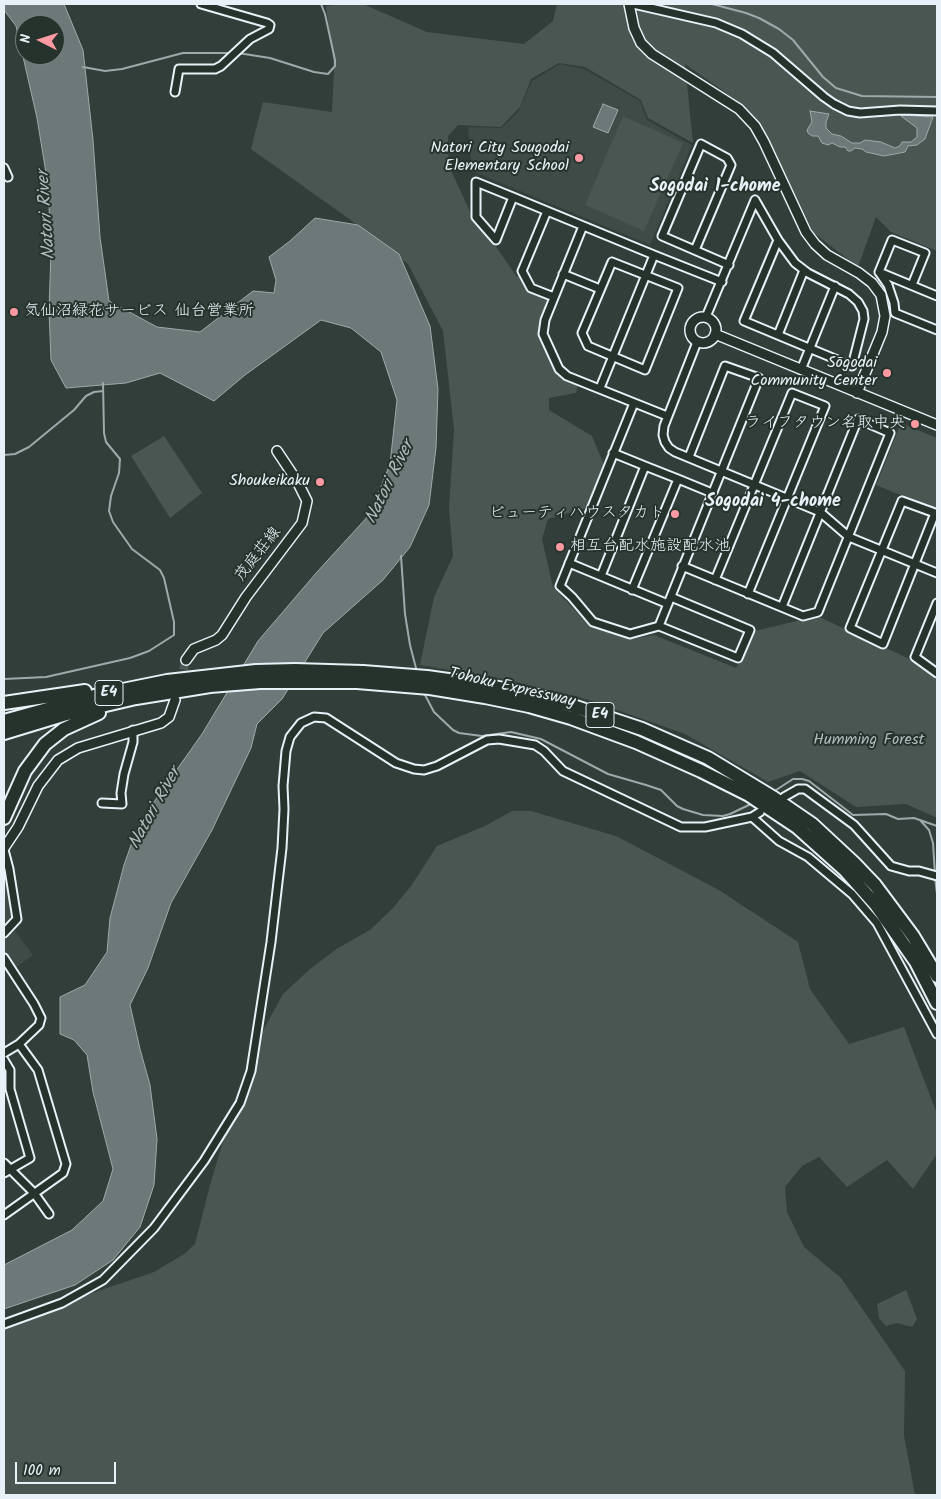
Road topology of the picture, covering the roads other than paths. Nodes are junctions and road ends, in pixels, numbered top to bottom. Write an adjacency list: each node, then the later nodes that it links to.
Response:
1 (201, 4): 4 (street)
2 (628, 4): 34 (street)
3 (634, 4): 5 (street)
4 (175, 92)
5 (937, 111)
6 (4, 168): 7 (street)
7 (8, 177)
8 (513, 197): 8 (street); 9 (street)
9 (547, 211): 10 (street); 24 (street)
10 (582, 226): 13 (street); 17 (street)
11 (778, 240): 14 (street); 15 (street); 28 (street)
12 (695, 250): 12 (street); 14 (street)
13 (654, 255): 18 (street); 19 (street)
14 (729, 265): 19 (street)
15 (804, 270): 21 (street); 28 (street)
16 (879, 272): 20 (street); 20 (street); 26 (street)
17 (563, 274): 22 (street); 24 (street)
18 (646, 275): 22 (street); 31 (street); 31 (street)
19 (722, 282): 25 (street)
20 (912, 285): 23 (street)
21 (834, 286): 30 (street); 30 (street)
22 (600, 289): 31 (street)
23 (937, 296)
24 (554, 297): 33 (street)
25 (706, 317): 27 (street); 29 (street)
26 (937, 330)
27 (715, 334): 29 (street); 32 (street)
28 (778, 335): 30 (street)
29 (697, 342): 36 (street)
30 (810, 348): 32 (street)
31 (614, 356): 33 (street)
32 (801, 370): 34 (street)
33 (600, 388): 35 (street)
34 (858, 392): 37 (street)
35 (634, 403): 36 (street); 39 (street)
36 (667, 416): 40 (street)
37 (937, 425)
38 (277, 451): 62 (street, 茂庭荘線)
39 (613, 453): 41 (street); 50 (street)
40 (689, 457): 42 (street); 42 (street)
41 (645, 466): 43 (street); 54 (street)
42 (722, 471): 44 (street); 45 (street)
43 (678, 479): 45 (street); 56 (street)
44 (753, 484): 46 (street); 46 (street); 55 (street)
45 (712, 493): 52 (street)
46 (787, 498): 47 (street); 57 (street)
47 (820, 512): 48 (street); 48 (street); 60 (street)
48 (849, 537): 49 (street); 60 (street)
49 (882, 551): 51 (street); 51 (street); 51 (street)
50 (569, 563): 54 (street); 61 (street)
51 (915, 564): 53 (street)
52 (682, 566): 55 (street); 58 (street)
53 (937, 573)
54 (601, 576): 56 (street)
55 (715, 580): 57 (street)
56 (632, 590): 58 (street)
57 (748, 594): 60 (street)
58 (669, 600): 61 (street); 61 (street)
59 (937, 603): 63 (street)
60 (782, 607)
61 (659, 626)
62 (186, 660)
63 (937, 673)
64 (215, 677): 65 (highway, Tohoku Expressway / E4); 65 (highway, Tohoku Expressway / E4); 66 (highway, Tohoku Expressway / E4); 68 (highway); 69 (highway, Tohoku Expressway / E4)
65 (428, 683): 73 (highway, Tohoku Expressway / E4)
66 (186, 690): 71 (highway, Tohoku Expressway / E4); 75 (highway)
67 (175, 700): 70 (street)
68 (4, 702)
69 (4, 721)
70 (134, 730): 72 (street); 76 (street)
71 (4, 733)
72 (102, 803)
73 (771, 803): 74 (street); 77 (street); 80 (highway, Tohoku Expressway / E4); 81 (highway, Tohoku Expressway / E4)
74 (752, 817): 82 (street); 91 (street)
75 (4, 818)
76 (4, 849): 78 (street)
77 (937, 876)
78 (4, 933)
79 (4, 958): 83 (street)
80 (937, 976)
81 (937, 1003)
82 (937, 1034)
83 (19, 1044): 84 (street); 88 (street)
84 (4, 1053)
85 (4, 1060): 87 (street)
86 (4, 1163): 87 (street)
87 (6, 1171): 88 (street)
88 (34, 1193): 89 (street); 90 (street)
89 (49, 1214)
90 (4, 1215)
91 (4, 1324)

